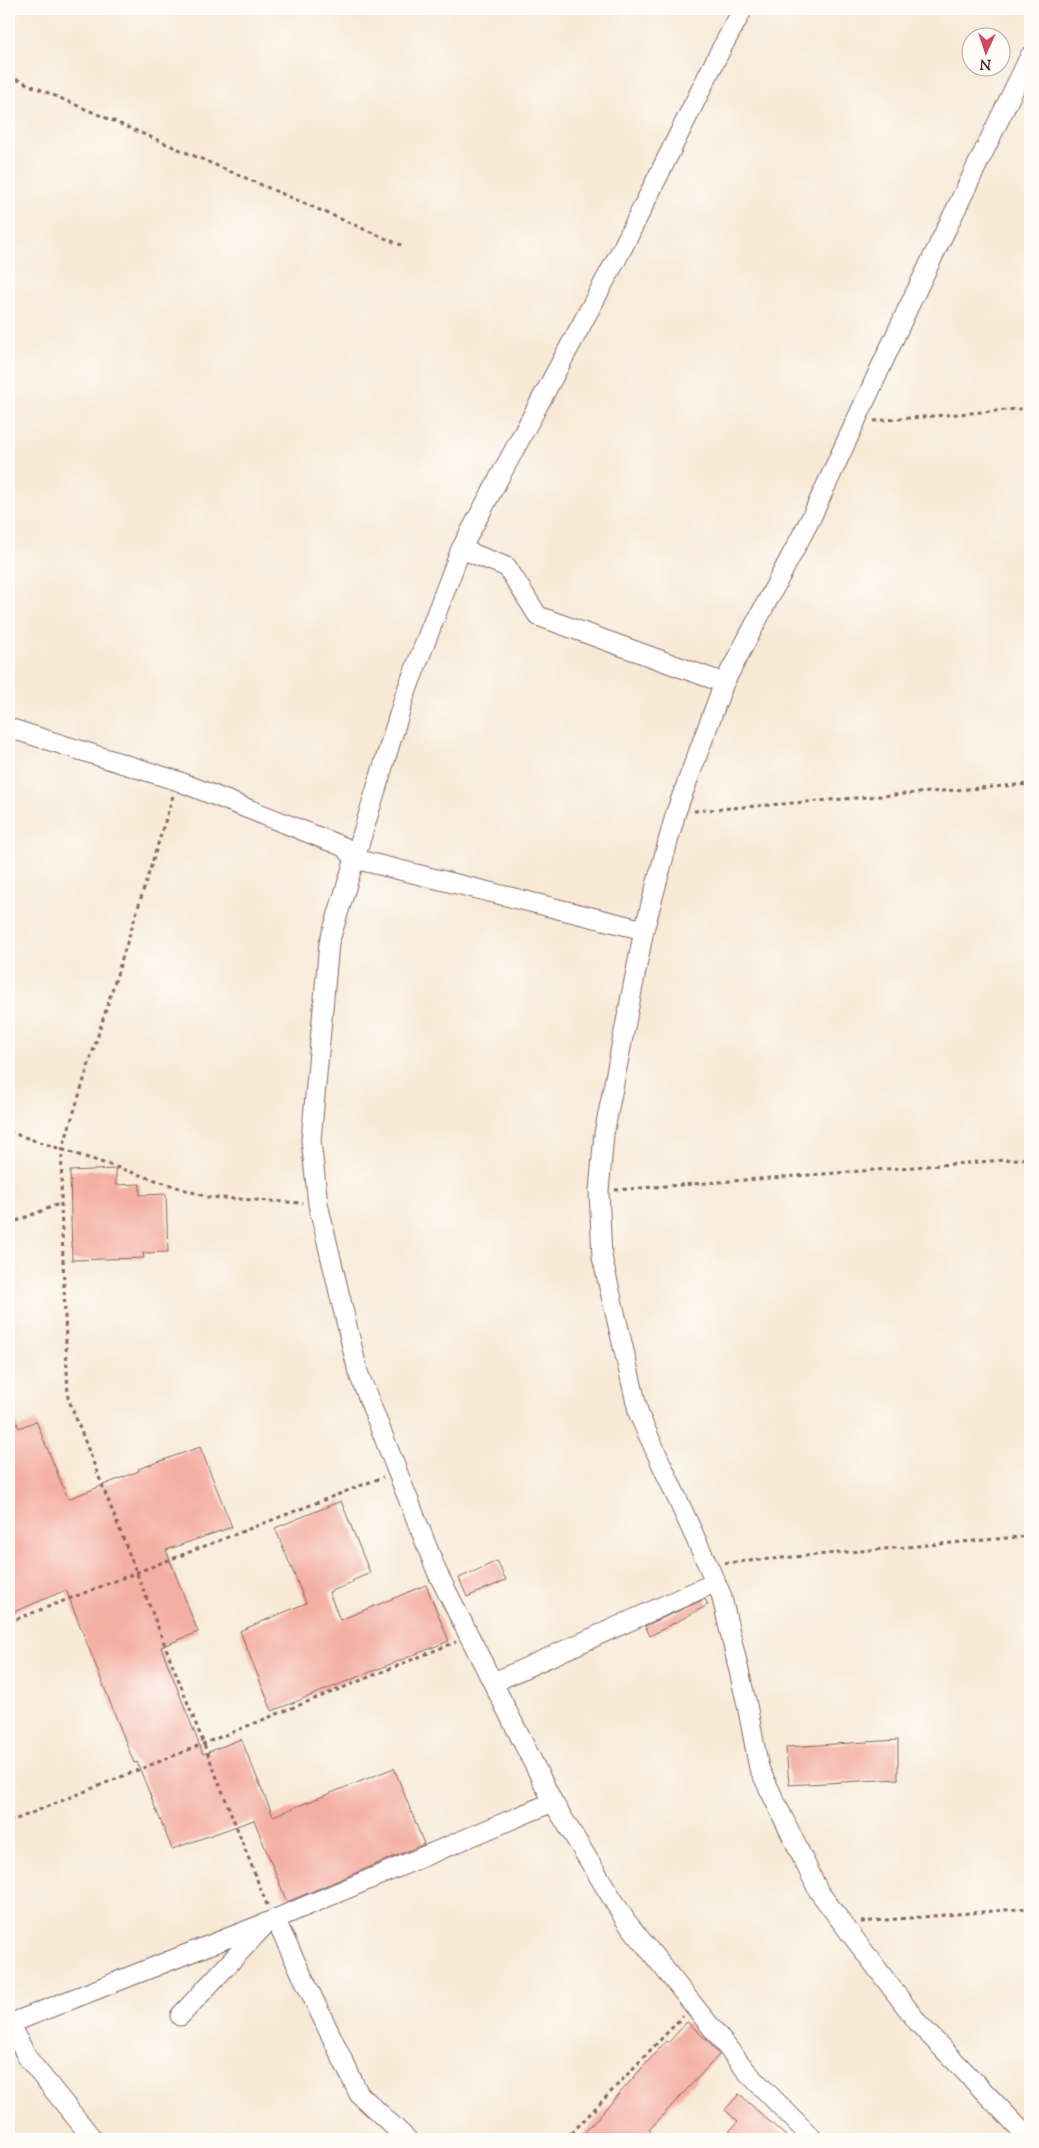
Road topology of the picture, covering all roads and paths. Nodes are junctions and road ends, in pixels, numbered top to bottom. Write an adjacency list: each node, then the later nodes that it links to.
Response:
1 (743, 9): 7 (street)
2 (1030, 56): 6 (street)
3 (9, 76): 4 (path)
4 (401, 245)
5 (1030, 408): 6 (path)
6 (854, 422): 8 (street)
7 (461, 548): 8 (street); 13 (street)
8 (724, 683): 12 (street)
9 (9, 728): 10 (street)
10 (178, 781): 13 (street); 16 (path)
11 (1030, 784): 12 (path)
12 (676, 812): 14 (street)
13 (355, 858): 14 (street); 20 (street)
14 (644, 930): 18 (street)
15 (9, 1132): 16 (path)
16 (62, 1150): 19 (path); 20 (path)
17 (1030, 1158): 18 (path)
18 (599, 1192): 24 (street)
19 (61, 1203): 21 (path); 25 (path)
20 (318, 1204): 22 (street)
21 (9, 1224)
22 (398, 1472): 25 (path); 28 (street)
23 (1030, 1536): 24 (path)
24 (708, 1565): 26 (street)
25 (136, 1572): 27 (path); 30 (path)
26 (714, 1583): 29 (street); 35 (street)
27 (9, 1622)
28 (470, 1636): 29 (street); 30 (path)
29 (494, 1682): 31 (street)
30 (204, 1743): 32 (path); 34 (path)
31 (553, 1802): 34 (street); 36 (street)
32 (9, 1822)
33 (1030, 1908): 35 (path)
34 (271, 1921): 37 (street); 38 (street); 40 (street)
35 (843, 1924): 43 (street)
36 (694, 2004): 41 (path); 42 (street)
37 (180, 2016)
38 (9, 2024): 39 (street)
39 (93, 2139)
40 (407, 2139)
41 (566, 2139)
42 (813, 2139)
43 (1027, 2139)

